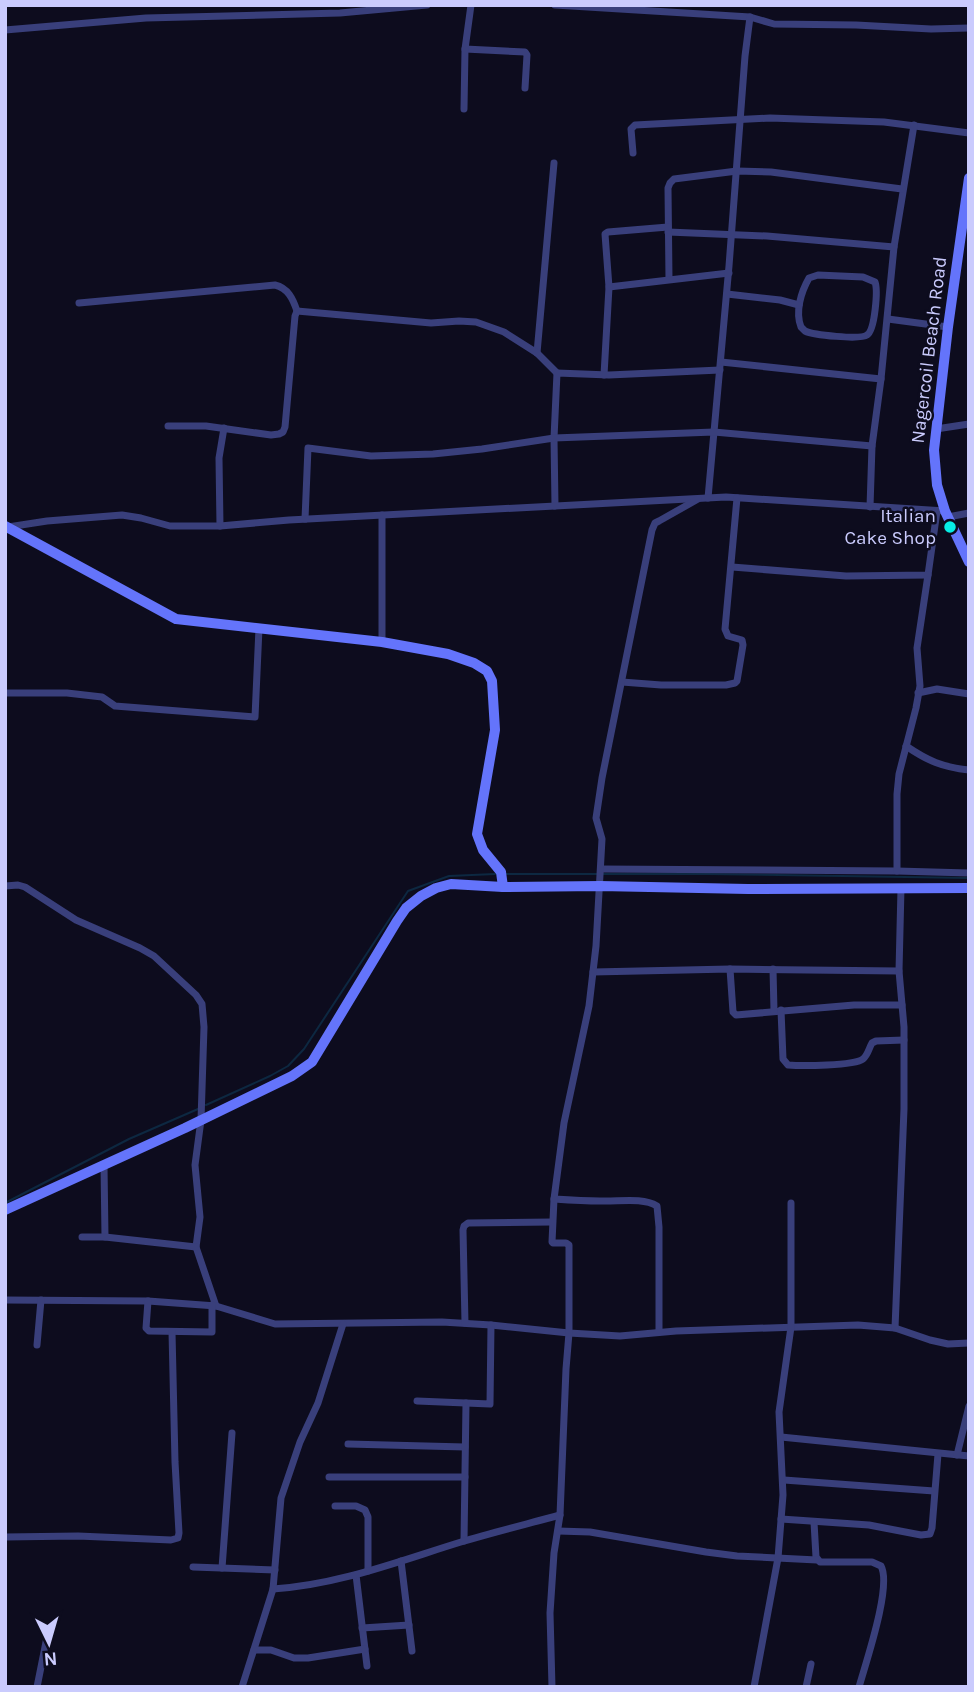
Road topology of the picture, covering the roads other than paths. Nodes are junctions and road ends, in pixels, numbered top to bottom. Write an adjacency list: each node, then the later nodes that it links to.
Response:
1 (427, 5): 6 (street)
2 (471, 5): 7 (street)
3 (555, 5): 4 (street)
4 (750, 17): 5 (street); 10 (street)
5 (969, 28)
6 (5, 30)
7 (465, 49): 8 (street); 9 (street)
8 (525, 89)
9 (464, 109)
10 (740, 120): 11 (street); 13 (street); 15 (street)
11 (914, 125): 12 (street); 17 (street)
12 (969, 133)
13 (633, 153)
14 (554, 163): 31 (street)
15 (737, 171): 17 (street); 18 (street); 19 (street)
16 (969, 178): 30 (street, Nagercoil Beach Road)
17 (902, 189): 20 (street)
18 (668, 230): 19 (street); 22 (street); 23 (street)
19 (732, 234): 20 (street); 21 (street)
20 (894, 247): 28 (street)
21 (729, 273): 22 (street); 24 (street)
22 (669, 279): 23 (street)
23 (609, 287): 34 (street)
24 (727, 294): 26 (street); 32 (street)
25 (79, 303): 27 (street)
26 (799, 305): 29 (street); 29 (street)
27 (297, 310): 31 (street); 38 (street)
28 (887, 323): 29 (street); 30 (street); 35 (street)
29 (873, 325)
30 (948, 327): 39 (street, Nagercoil Beach Road)
31 (537, 353): 33 (street)
32 (720, 366): 34 (street); 35 (street); 40 (street)
33 (557, 373): 34 (street); 41 (street)
34 (604, 374)
35 (881, 379): 42 (street)
36 (969, 424): 39 (street)
37 (168, 426): 38 (street)
38 (224, 428): 53 (street)
39 (936, 429): 48 (street, Nagercoil Beach Road)
40 (714, 432): 41 (street); 42 (street); 43 (street)
41 (554, 438): 46 (street); 51 (street)
42 (872, 446): 47 (street)
43 (708, 498): 44 (street); 45 (street)
44 (737, 498): 47 (street); 55 (street)
45 (698, 499): 46 (street); 59 (street)
46 (555, 506): 50 (street)
47 (870, 507): 48 (street)
48 (943, 513): 49 (street); 54 (street, Nagercoil Beach Road); 56 (street)
49 (969, 513)
50 (382, 515): 51 (street); 58 (street)
51 (305, 519): 53 (street)
52 (7, 526): 53 (street); 57 (street)
53 (220, 526)
54 (969, 562)
55 (732, 567): 56 (street); 59 (street)
56 (928, 575): 61 (street)
57 (258, 628): 58 (street); 60 (street)
58 (382, 642): 68 (street)
59 (622, 682): 65 (street)
60 (5, 693)
61 (918, 693): 62 (street); 63 (street)
62 (969, 694)
63 (906, 746): 64 (street); 66 (street)
64 (969, 770)
65 (601, 870): 66 (street); 69 (street)
66 (897, 871): 67 (street)
67 (969, 873)
68 (502, 880): 69 (street); 80 (street)
69 (600, 884): 71 (street); 76 (street)
70 (5, 886): 80 (street)
71 (901, 888): 72 (street); 75 (street)
72 (969, 888)
73 (730, 969): 74 (street); 76 (street); 78 (street)
74 (773, 970): 75 (street); 78 (street)
75 (899, 971): 77 (street)
76 (593, 972): 82 (street)
77 (902, 1004): 78 (street); 79 (street)
78 (778, 1011): 79 (street)
79 (904, 1040): 97 (street)
80 (201, 1112): 81 (street); 88 (street)
81 (104, 1165): 84 (street); 87 (street)
82 (554, 1199): 85 (street); 99 (street)
83 (791, 1203): 96 (street)
84 (5, 1210)
85 (552, 1222): 93 (street); 100 (street)
86 (82, 1237): 87 (street)
87 (105, 1237): 88 (street)
88 (196, 1247): 92 (street)
89 (5, 1300): 90 (street)
90 (41, 1300): 91 (street); 102 (street)
91 (148, 1301): 92 (street); 98 (street)
92 (214, 1306): 94 (street); 98 (street)
93 (465, 1323): 94 (street); 95 (street)
94 (343, 1324): 129 (street)
95 (491, 1325): 100 (street); 104 (street)
96 (791, 1327): 97 (street); 99 (street); 107 (street)
97 (895, 1328): 101 (street)
98 (172, 1332): 122 (street)
99 (659, 1332): 100 (street)
100 (569, 1334): 118 (street)
101 (969, 1343)
102 (37, 1345)
103 (417, 1401): 104 (street)
104 (466, 1403): 109 (street)
105 (969, 1406): 111 (street)
106 (232, 1433): 128 (street)
107 (781, 1437): 110 (street); 115 (street)
108 (348, 1444): 109 (street)
109 (465, 1447): 114 (street)
110 (938, 1454): 111 (street); 116 (street)
111 (957, 1455): 112 (street)
112 (969, 1456)
113 (329, 1477): 114 (street)
114 (465, 1477): 123 (street)
115 (783, 1480): 116 (street); 119 (street)
116 (934, 1491): 120 (street)
117 (335, 1506): 130 (street)
118 (560, 1515): 121 (street); 123 (street)
119 (781, 1519): 120 (street); 124 (street)
120 (814, 1522): 125 (street)
121 (558, 1531): 124 (street); 143 (street)
122 (5, 1537)
123 (464, 1541): 126 (street)
124 (778, 1559): 125 (street); 144 (street)
125 (817, 1560): 146 (street)
126 (401, 1561): 130 (street); 133 (street)
127 (193, 1567): 128 (street)
128 (222, 1568): 129 (street)
129 (275, 1570): 132 (street)
130 (368, 1571): 131 (street)
131 (356, 1575): 132 (street); 134 (street)
132 (273, 1589): 137 (street)
133 (409, 1625): 134 (street); 138 (street)
134 (362, 1628): 136 (street)
135 (47, 1637): 141 (street)
136 (365, 1649): 137 (street); 140 (street)
137 (254, 1650): 142 (street)
138 (412, 1651)
139 (811, 1664): 145 (street)
140 (368, 1666)
141 (37, 1687)
142 (242, 1687)
143 (552, 1687)
144 (754, 1687)
145 (806, 1687)
146 (859, 1687)

